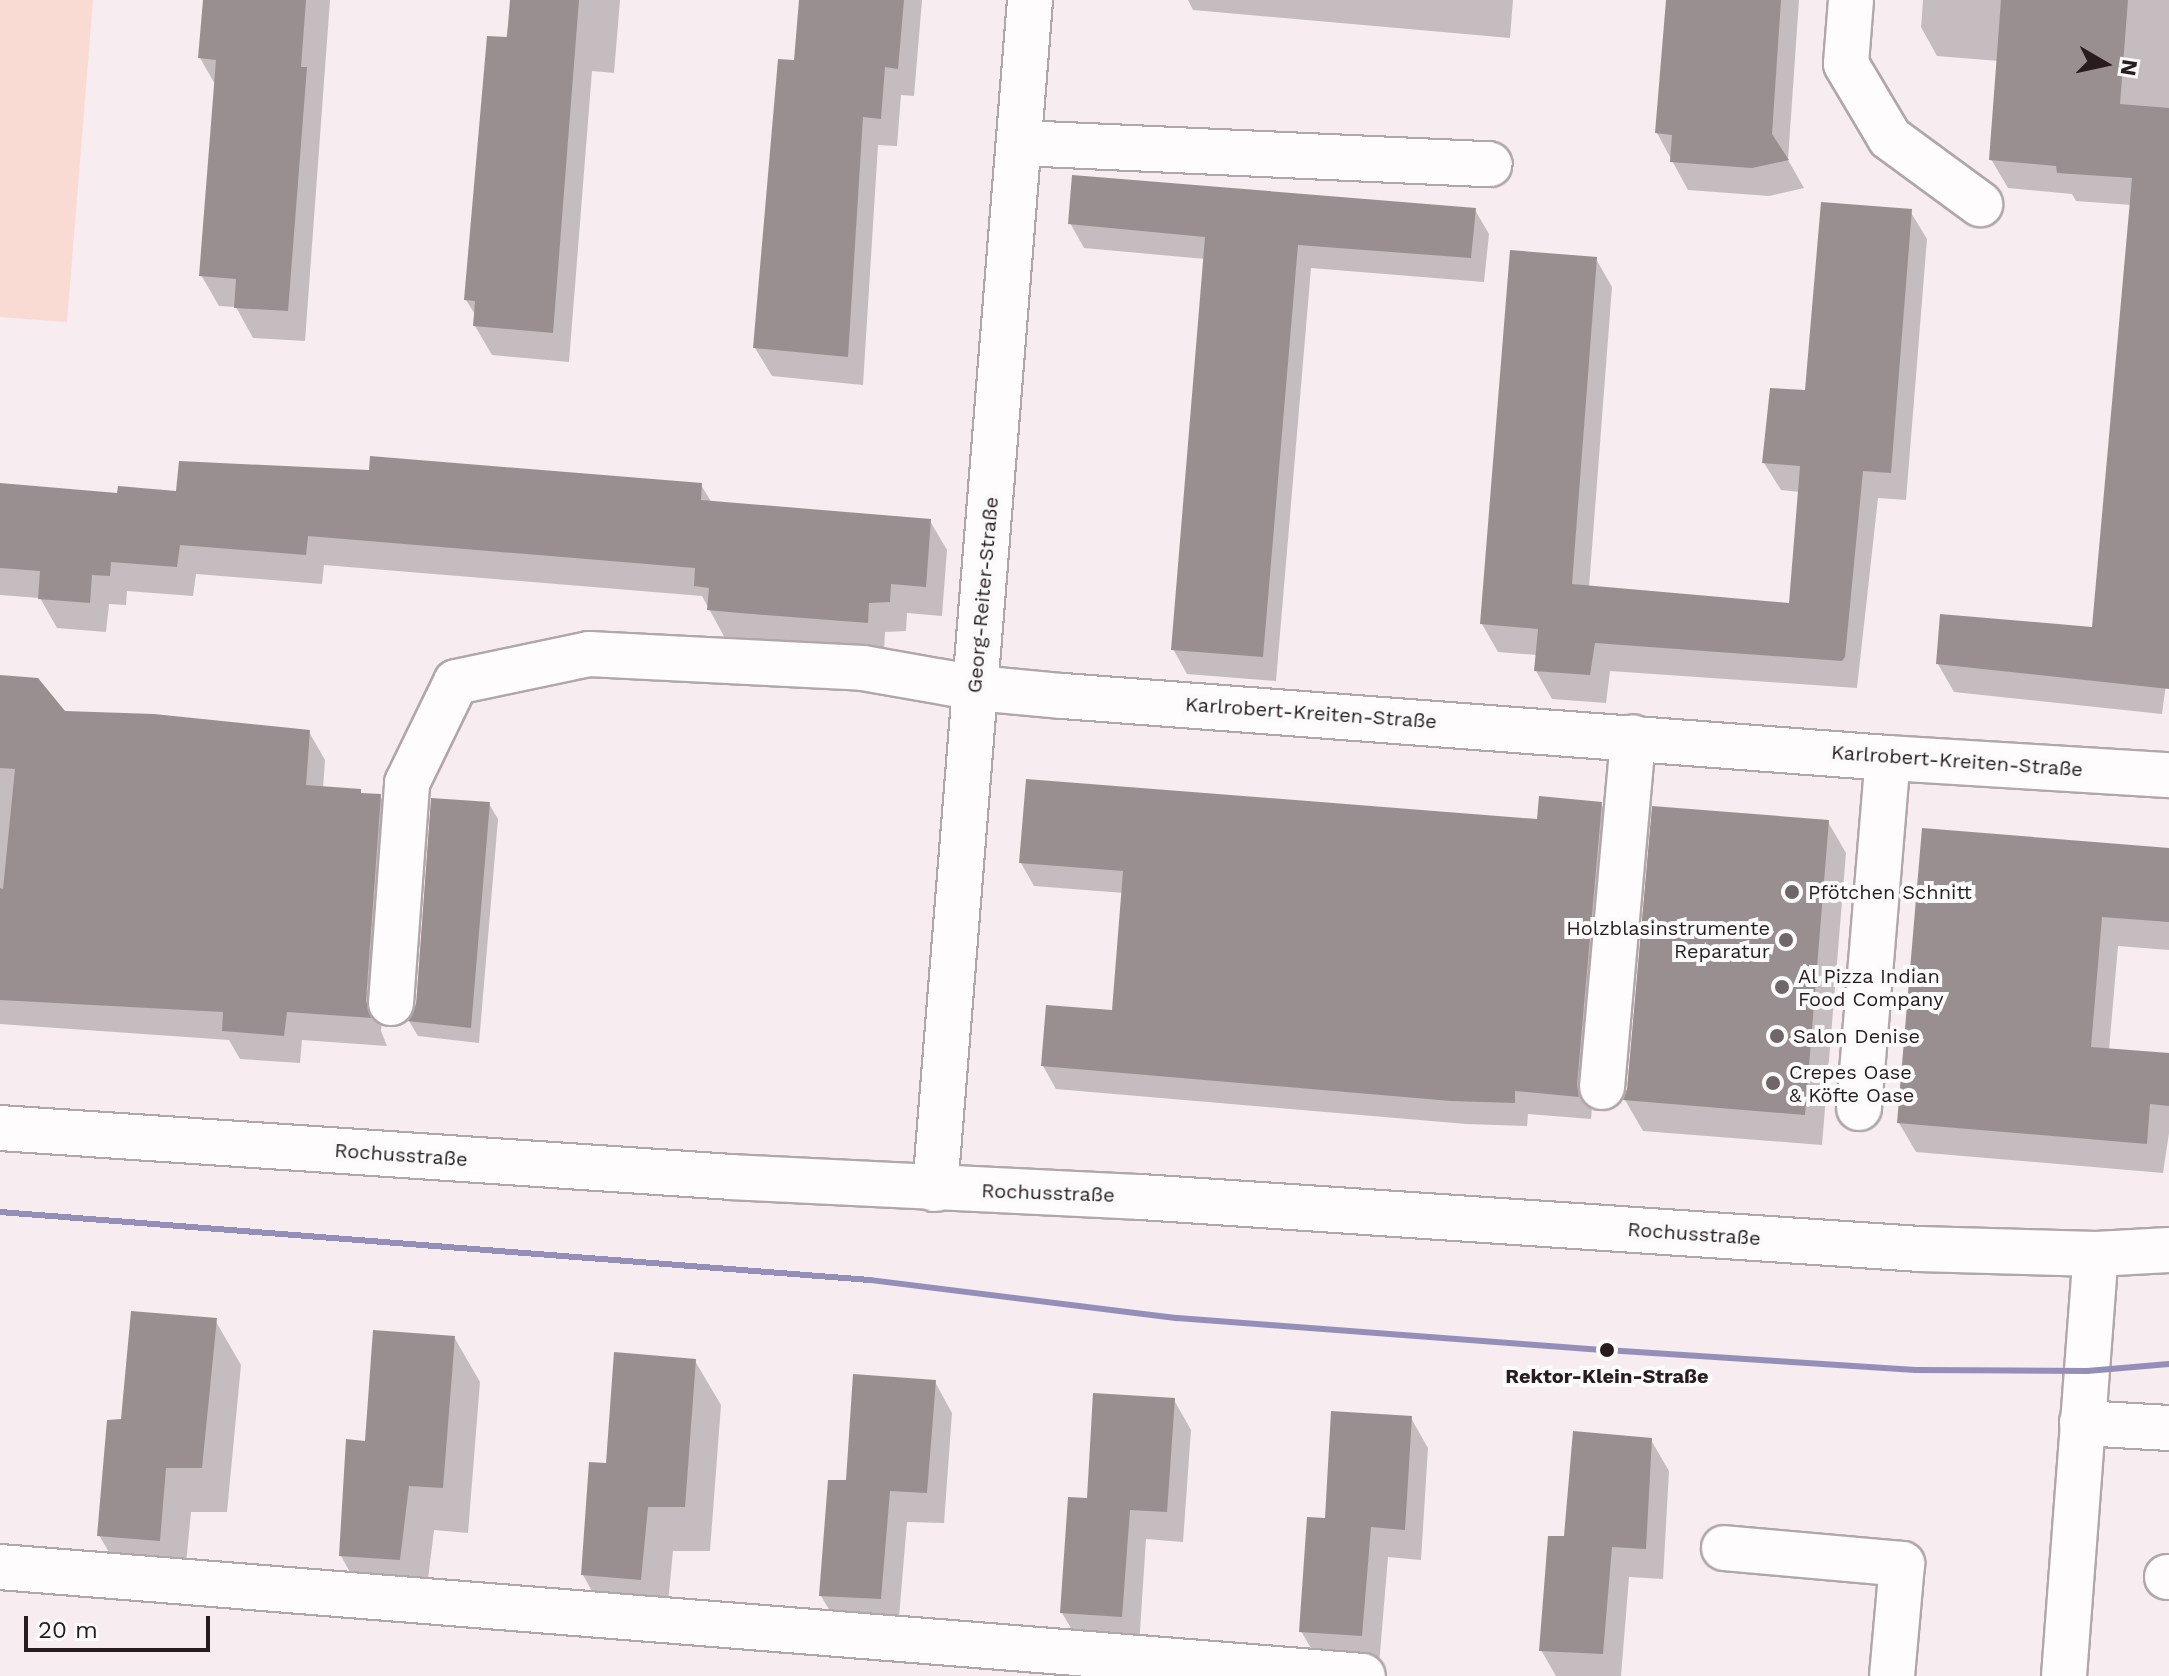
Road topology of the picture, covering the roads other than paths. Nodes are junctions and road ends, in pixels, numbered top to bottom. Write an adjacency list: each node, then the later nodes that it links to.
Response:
1 (1030, 0): 3 (street, Georg-Reiter-Straße)
2 (1851, 0): 5 (street)
3 (1020, 143): 4 (street); 6 (street, Georg-Reiter-Straße)
4 (1490, 164)
5 (1980, 204)
6 (976, 688): 7 (street, Karlrobert-Kreiten-Straße); 10 (street, Karlrobert-Kreiten-Straße); 14 (street, Georg-Reiter-Straße)
7 (1633, 737): 8 (street, Karlrobert-Kreiten-Straße); 11 (street)
8 (1888, 758): 9 (street, Karlrobert-Kreiten-Straße); 12 (street)
9 (2169, 775)
10 (391, 1003)
11 (1602, 1087)
12 (1859, 1108)
13 (0, 1128): 14 (street, Rochusstraße)
14 (935, 1189): 16 (street, Rochusstraße)
15 (2169, 1250): 16 (street, Rochusstraße)
16 (2096, 1254): 17 (street)
17 (2082, 1423): 18 (street); 23 (street)
18 (2169, 1428)
19 (1724, 1548): 22 (street)
20 (0, 1567): 21 (street)
21 (1363, 1676)
22 (1892, 1676)
23 (2064, 1676)

